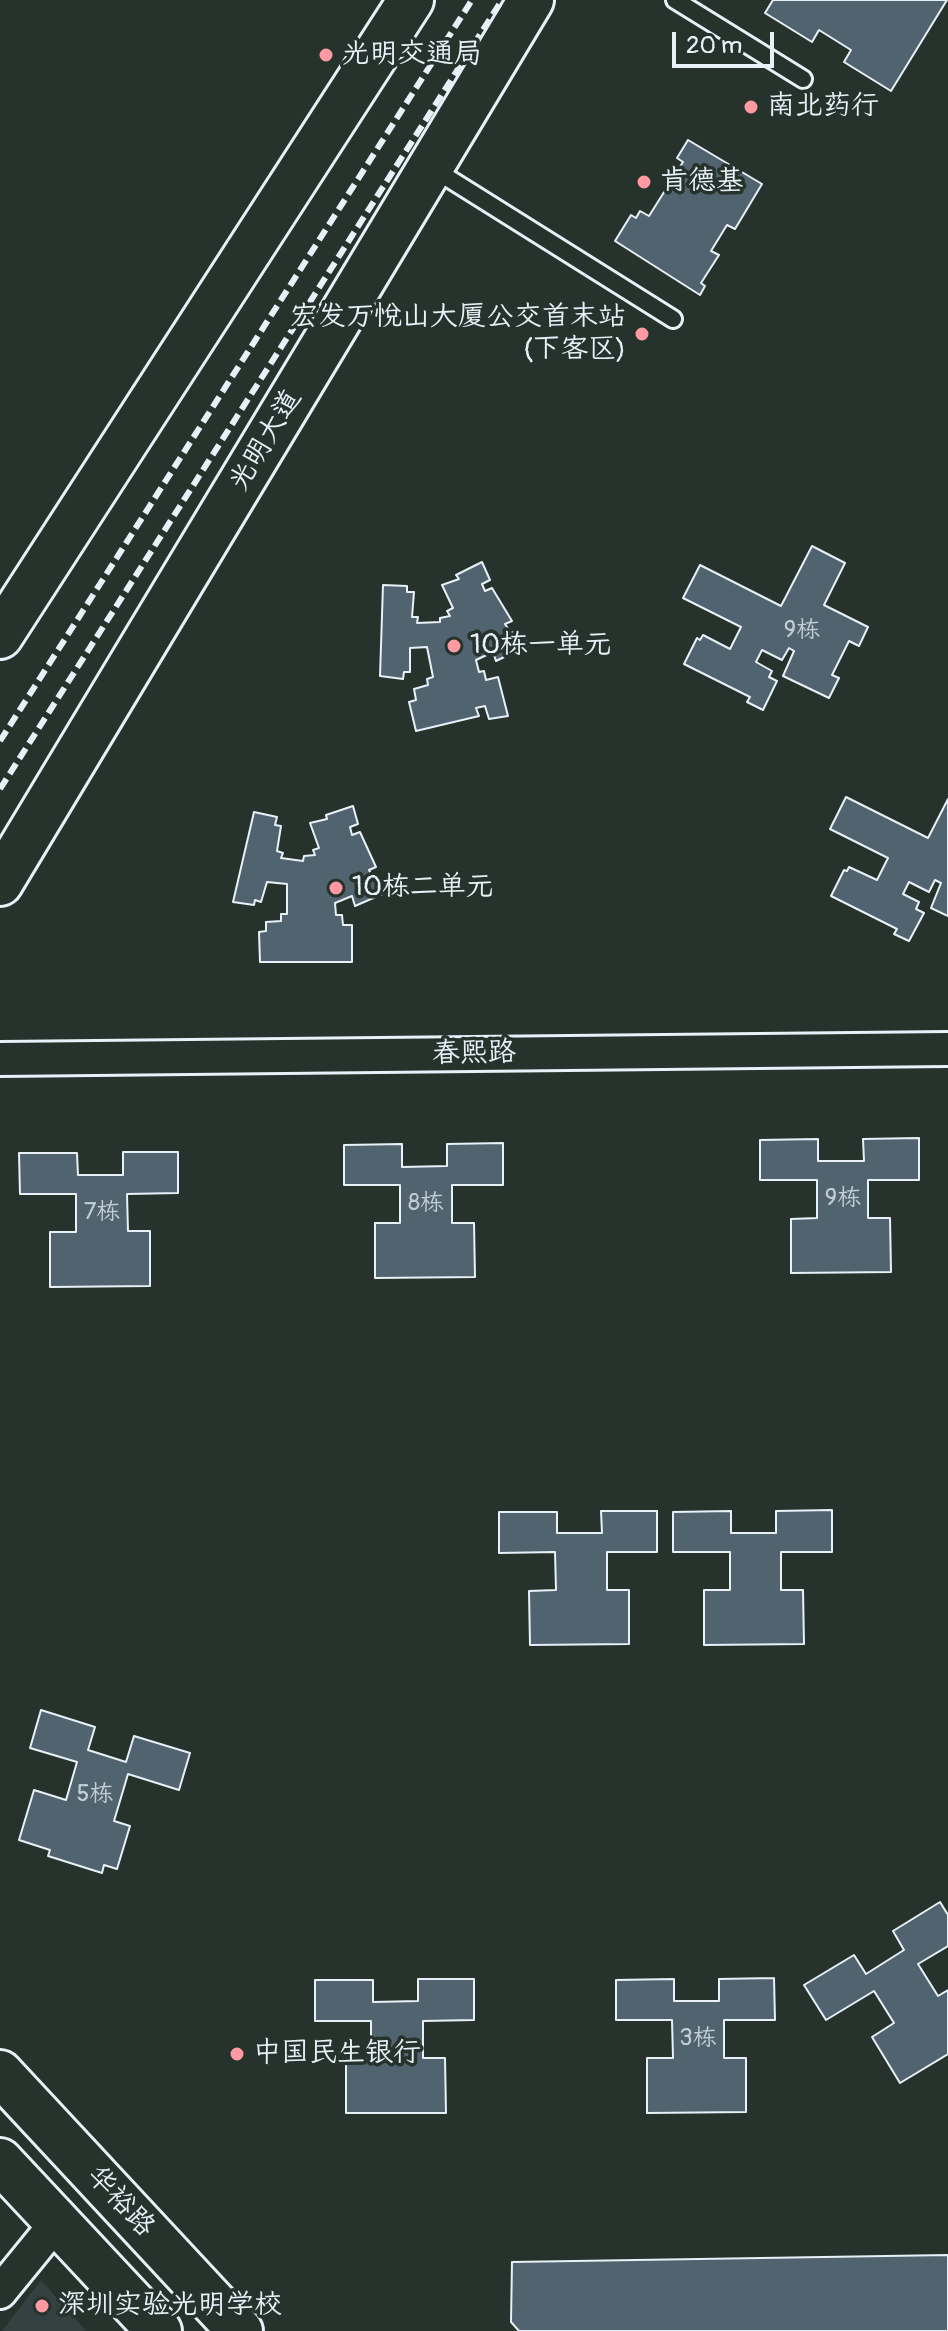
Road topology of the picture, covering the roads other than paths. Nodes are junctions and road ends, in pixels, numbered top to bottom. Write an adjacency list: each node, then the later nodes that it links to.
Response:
1 (411, 0): 7 (main road)
2 (531, 0): 5 (main road, 光明大道)
3 (675, 0): 4 (lane)
4 (803, 79)
5 (431, 167): 6 (lane); 8 (main road, 光明大道)
6 (673, 319)
7 (0, 636)
8 (0, 883)
9 (948, 1049): 10 (street, 春熙路)
10 (0, 1059)
11 (0, 2073): 16 (main road, 华裕路)
12 (0, 2161): 13 (main road)
13 (57, 2222): 14 (street); 15 (main road)
14 (0, 2292)
15 (159, 2331)
16 (240, 2331)

